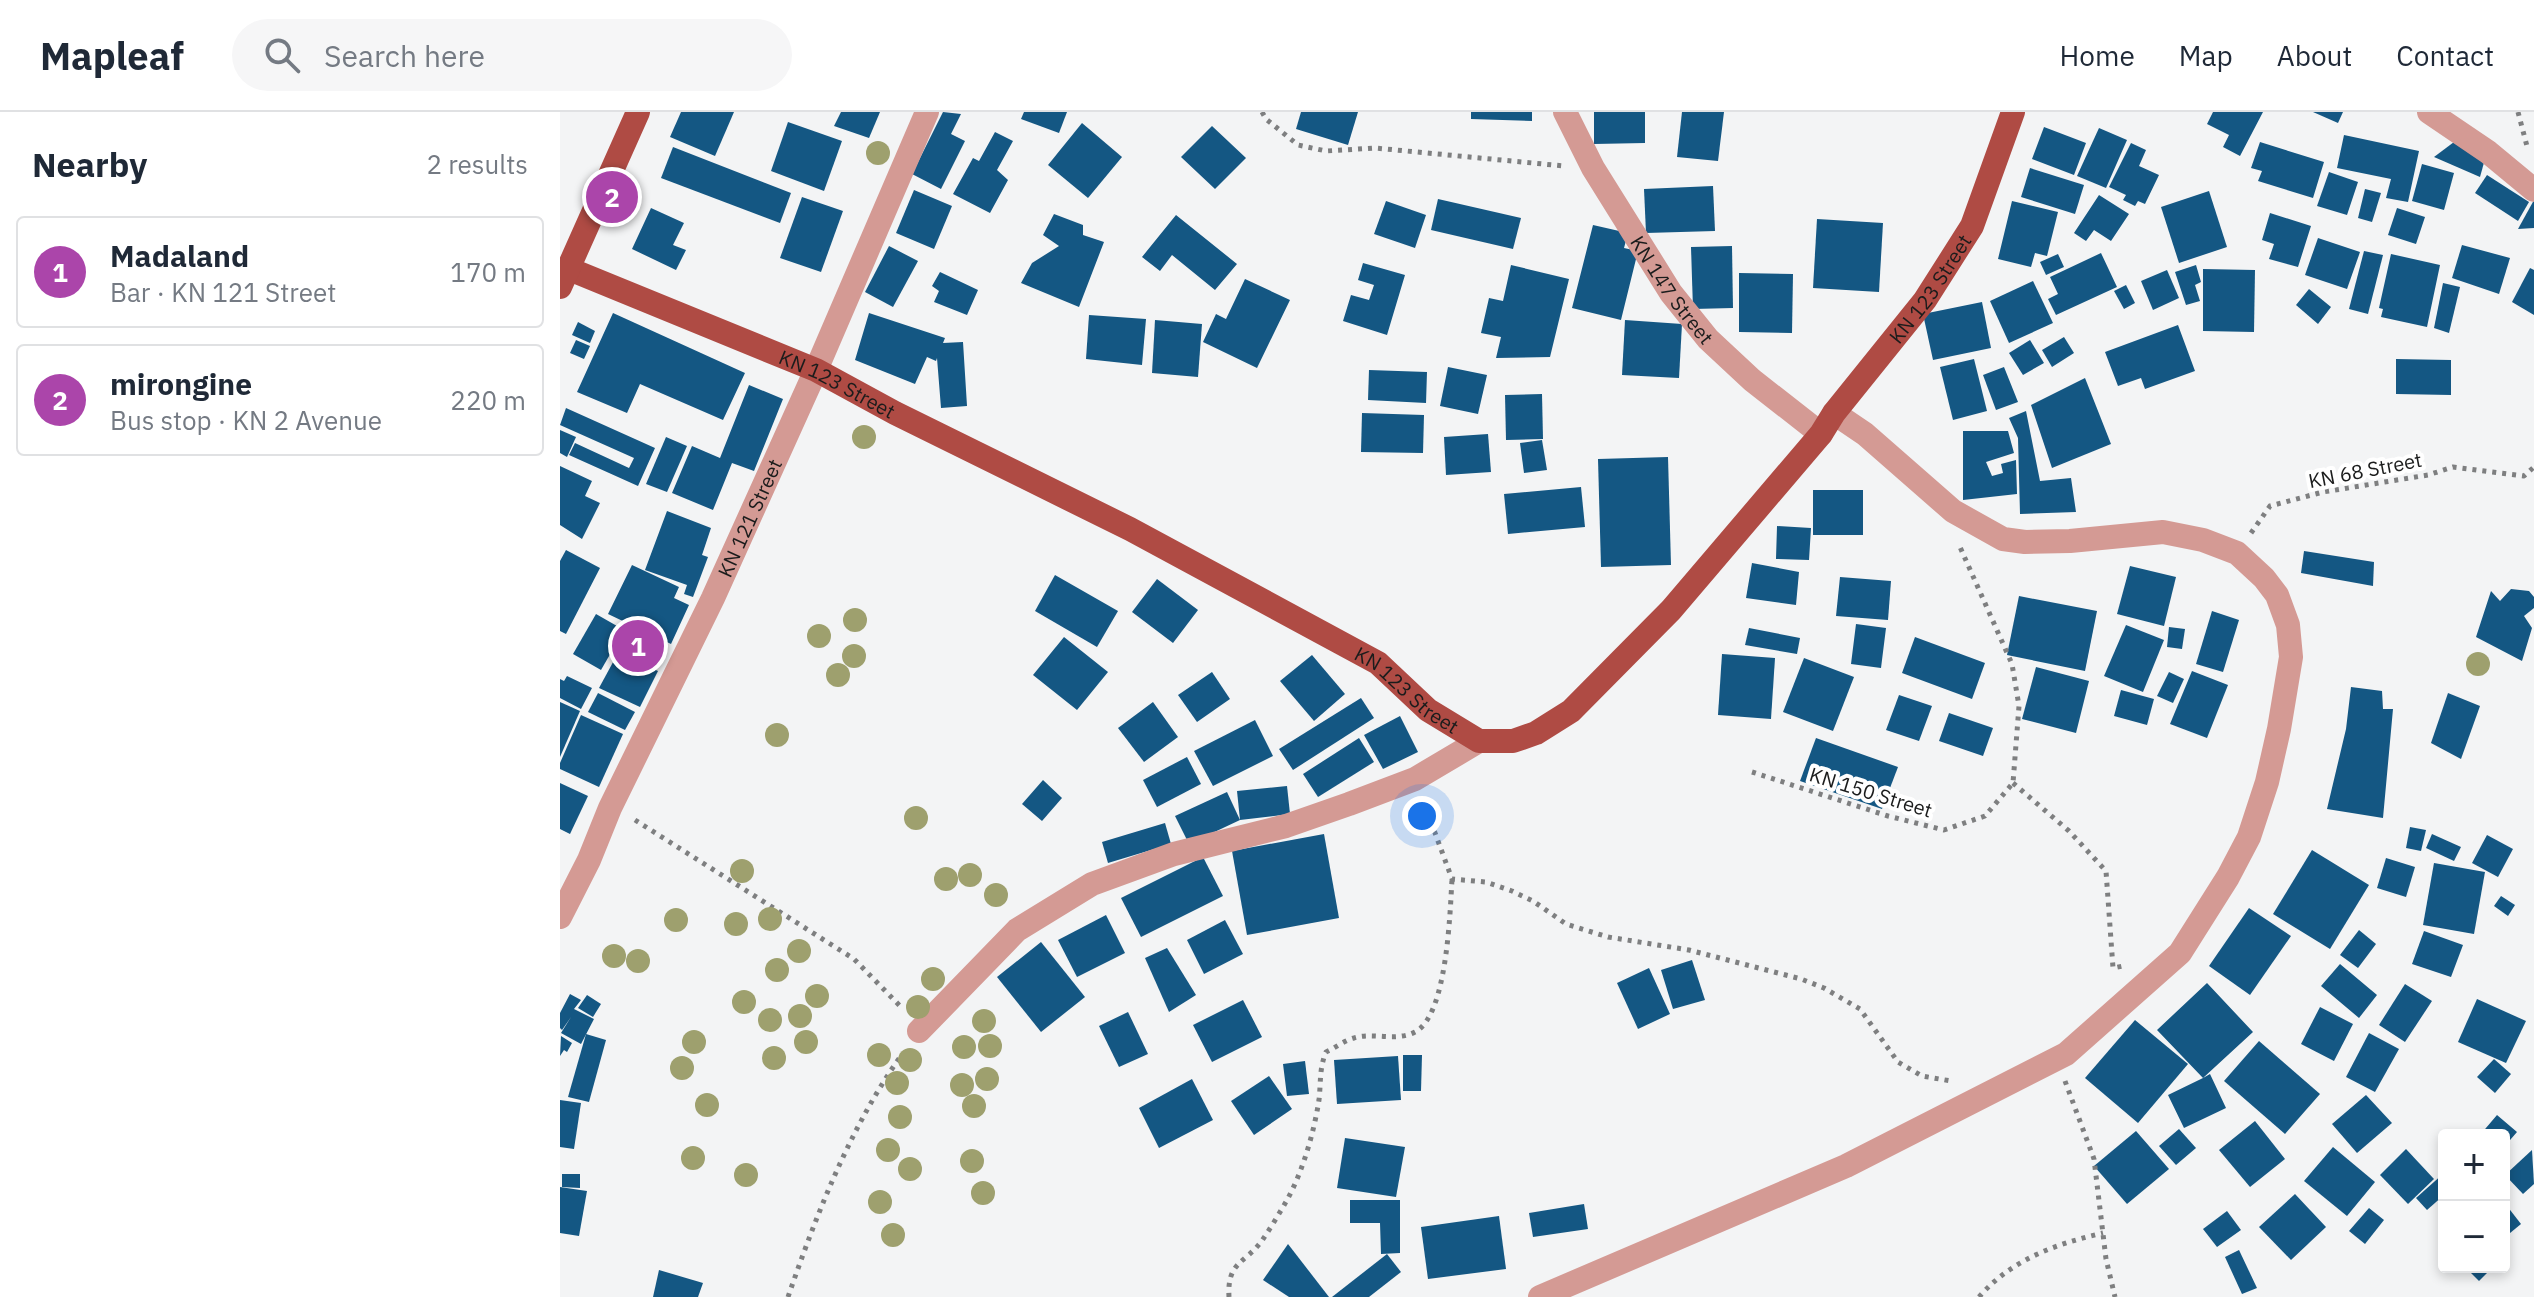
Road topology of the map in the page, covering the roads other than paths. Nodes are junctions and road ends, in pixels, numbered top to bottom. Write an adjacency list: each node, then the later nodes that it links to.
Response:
1 (638, 112): 7 (main road)
2 (927, 112): 8 (street, KN 121 Street)
3 (1565, 112): 10 (street, KN 147 Street)
4 (2013, 112): 9 (main road, KN 123 Street)
5 (2429, 112): 6 (street)
6 (2534, 190)
7 (563, 274): 8 (main road, KN 123 Street)
8 (816, 370): 11 (main road, KN 123 Street); 12 (street, KN 121 Street)
9 (1834, 413): 10 (main road, KN 123 Street); 14 (street)
10 (1821, 434): 11 (main road, KN 123 Street)
11 (1479, 741): 13 (street)
12 (560, 917)
13 (919, 1031)
14 (1540, 1297)

